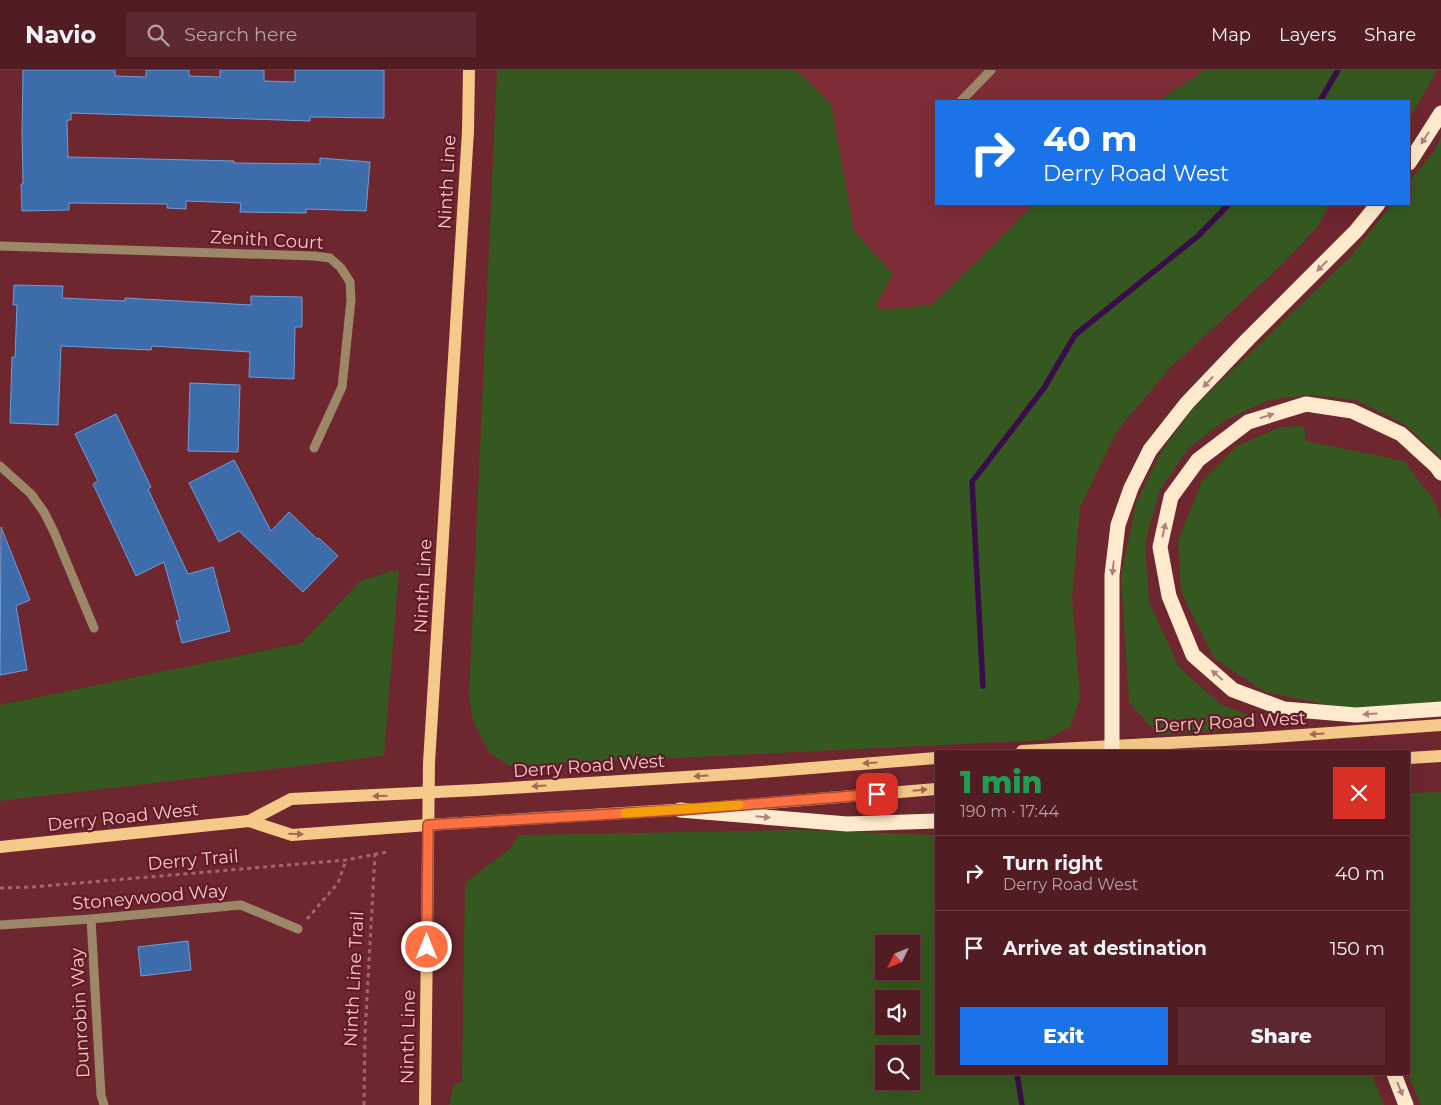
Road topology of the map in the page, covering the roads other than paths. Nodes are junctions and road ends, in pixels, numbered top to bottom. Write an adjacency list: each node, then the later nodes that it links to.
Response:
1 (469, 70): 20 (main road, Ninth Line)
2 (991, 70): 3 (street)
3 (962, 100)
4 (1441, 113): 5 (highway, one-way to 5)
5 (1410, 161)
6 (1377, 205): 14 (highway, one-way to 14)
7 (0, 246): 8 (street, Zenith Court)
8 (314, 448)
9 (0, 466): 11 (street)
10 (1441, 473): 12 (highway, one-way to 10)
11 (94, 628)
12 (1441, 709)
13 (1441, 725): 14 (main road, Derry Road West, one-way to 14)
14 (1112, 749): 15 (main road, Derry Road West)
15 (1067, 750)
16 (1441, 756): 18 (main road)
17 (935, 758): 20 (main road, Derry Road West, one-way to 20)
18 (1410, 758)
19 (935, 789): 21 (main road, Derry Road West, one-way to 19)
20 (428, 793): 22 (main road, Derry Road West, one-way to 22); 24 (main road, Ninth Line)
21 (680, 810): 23 (highway, one-way to 23); 24 (main road, Derry Road West)
22 (249, 821): 24 (main road, Derry Road West, one-way to 24); 25 (main road, Derry Road West)
23 (935, 821)
24 (428, 825): 31 (main road, Ninth Line)
25 (0, 847)
26 (91, 919): 27 (street, Stoneywood Way); 28 (street, Stoneywood Way); 30 (street, Dunrobin Way)
27 (0, 925)
28 (298, 929)
29 (1394, 1075): 32 (highway, one-way to 32)
30 (104, 1105)
31 (425, 1105)
32 (1406, 1105)

